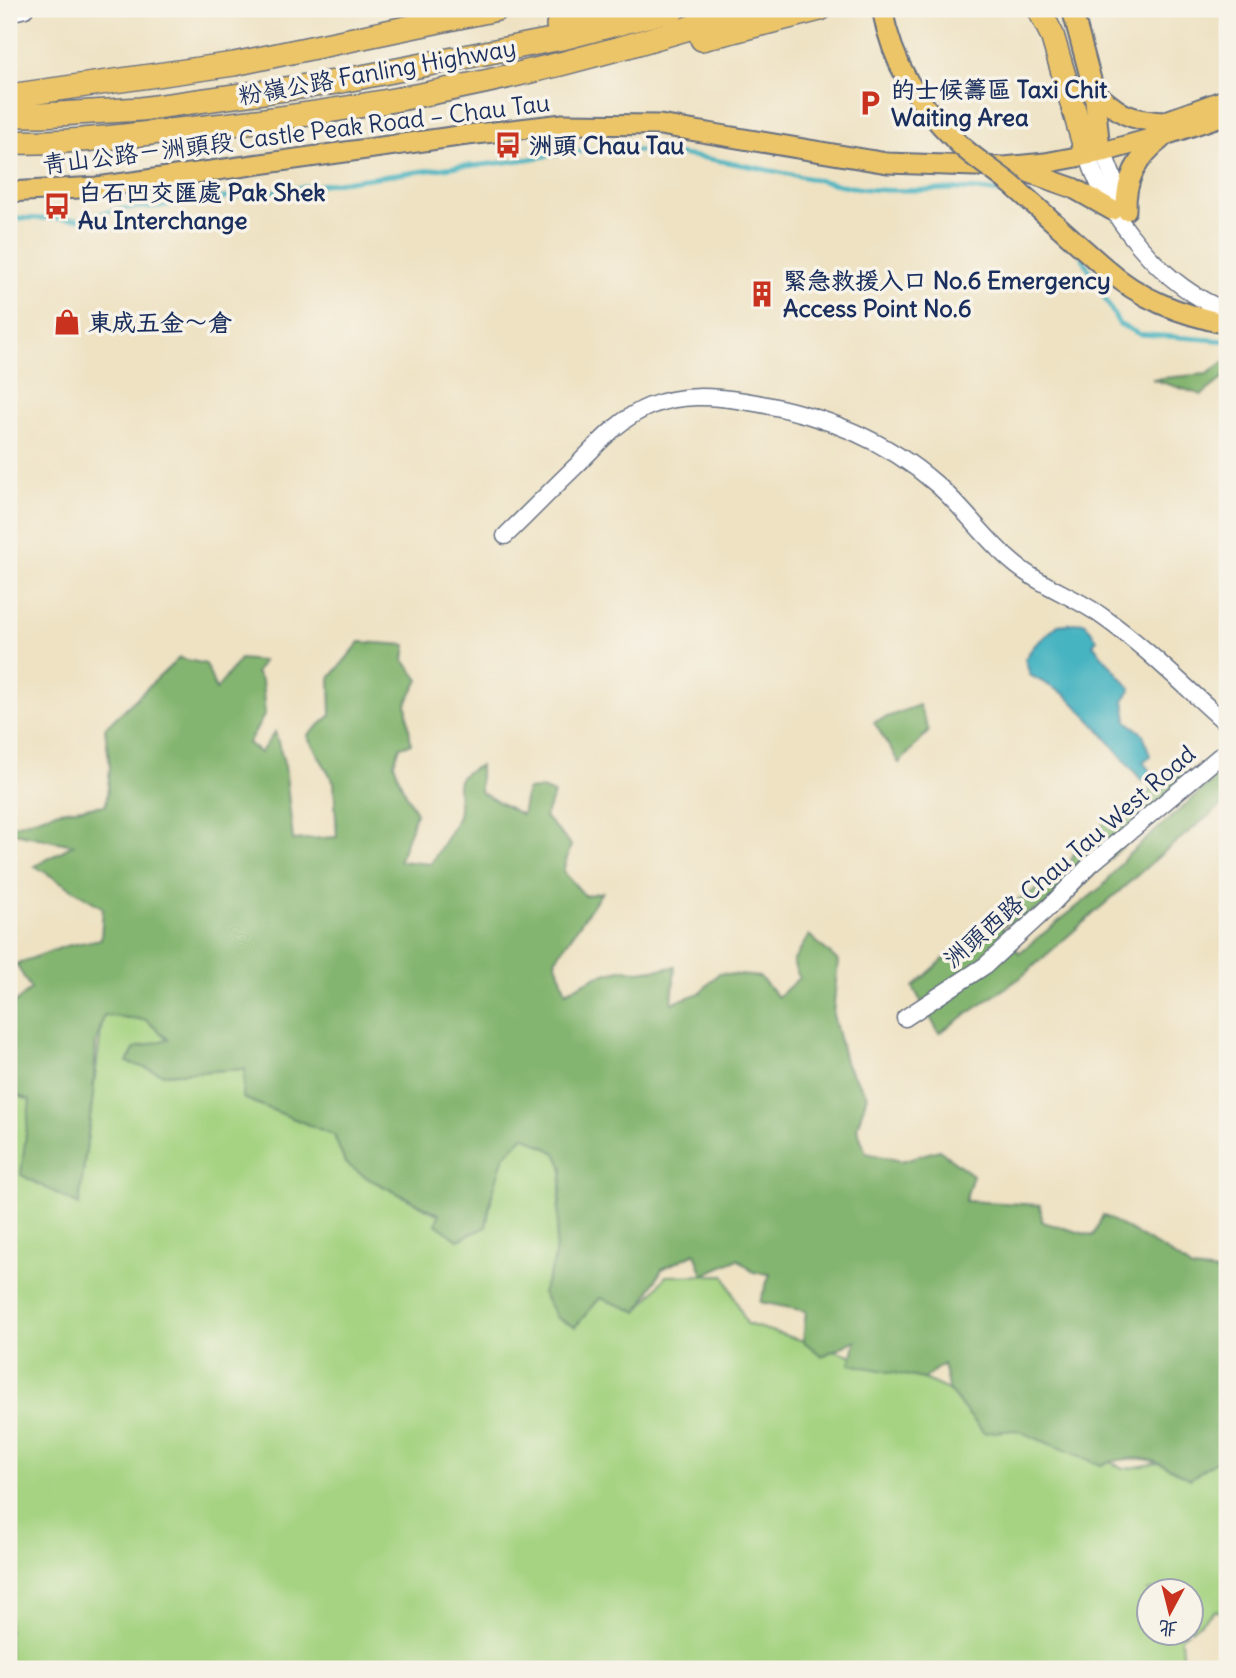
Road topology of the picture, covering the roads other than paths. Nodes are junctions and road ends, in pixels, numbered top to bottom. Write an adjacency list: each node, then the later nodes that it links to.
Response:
1 (25, 9): 10 (street)
2 (497, 9): 14 (highway)
3 (603, 9): 11 (highway)
4 (674, 9): 11 (highway, 粉嶺公路 Fanling Highway)
5 (748, 9): 12 (highway, 粉嶺公路 Fanling Highway)
6 (820, 9): 12 (highway)
7 (882, 9): 26 (main road, bridge)
8 (1040, 9): 20 (highway)
9 (1072, 9): 13 (main road)
10 (9, 13)
11 (473, 56): 17 (highway, 粉嶺公路 Fanling Highway)
12 (449, 90): 19 (highway, 粉嶺公路 Fanling Highway)
13 (1094, 91): 18 (main road); 20 (main road)
14 (9, 96)
15 (1227, 99): 18 (main road, 青山公路－洲頭段 Castle Peak Road – Chau Tau)
16 (1227, 114): 18 (main road, 青山公路－洲頭段 Castle Peak Road – Chau Tau)
17 (9, 115)
18 (1165, 128): 20 (main road, 青山公路－洲頭段 Castle Peak Road – Chau Tau); 24 (main road)
19 (9, 142)
20 (1093, 148): 21 (main road, 青山公路－洲頭段 Castle Peak Road – Chau Tau); 22 (main road, 青山公路－洲頭段 Castle Peak Road – Chau Tau); 24 (street)
21 (964, 167): 22 (main road, 青山公路－洲頭段 Castle Peak Road – Chau Tau); 23 (main road, 青山公路－洲頭段 Castle Peak Road – Chau Tau)
22 (1004, 167): 24 (main road)
23 (9, 192)
24 (1119, 210): 25 (street)
25 (1227, 311)
26 (1227, 324)
27 (505, 536): 28 (street)
28 (1227, 724)
29 (1227, 750): 30 (street, 洲頭西路 Chau Tau West Road)
30 (905, 1018)

